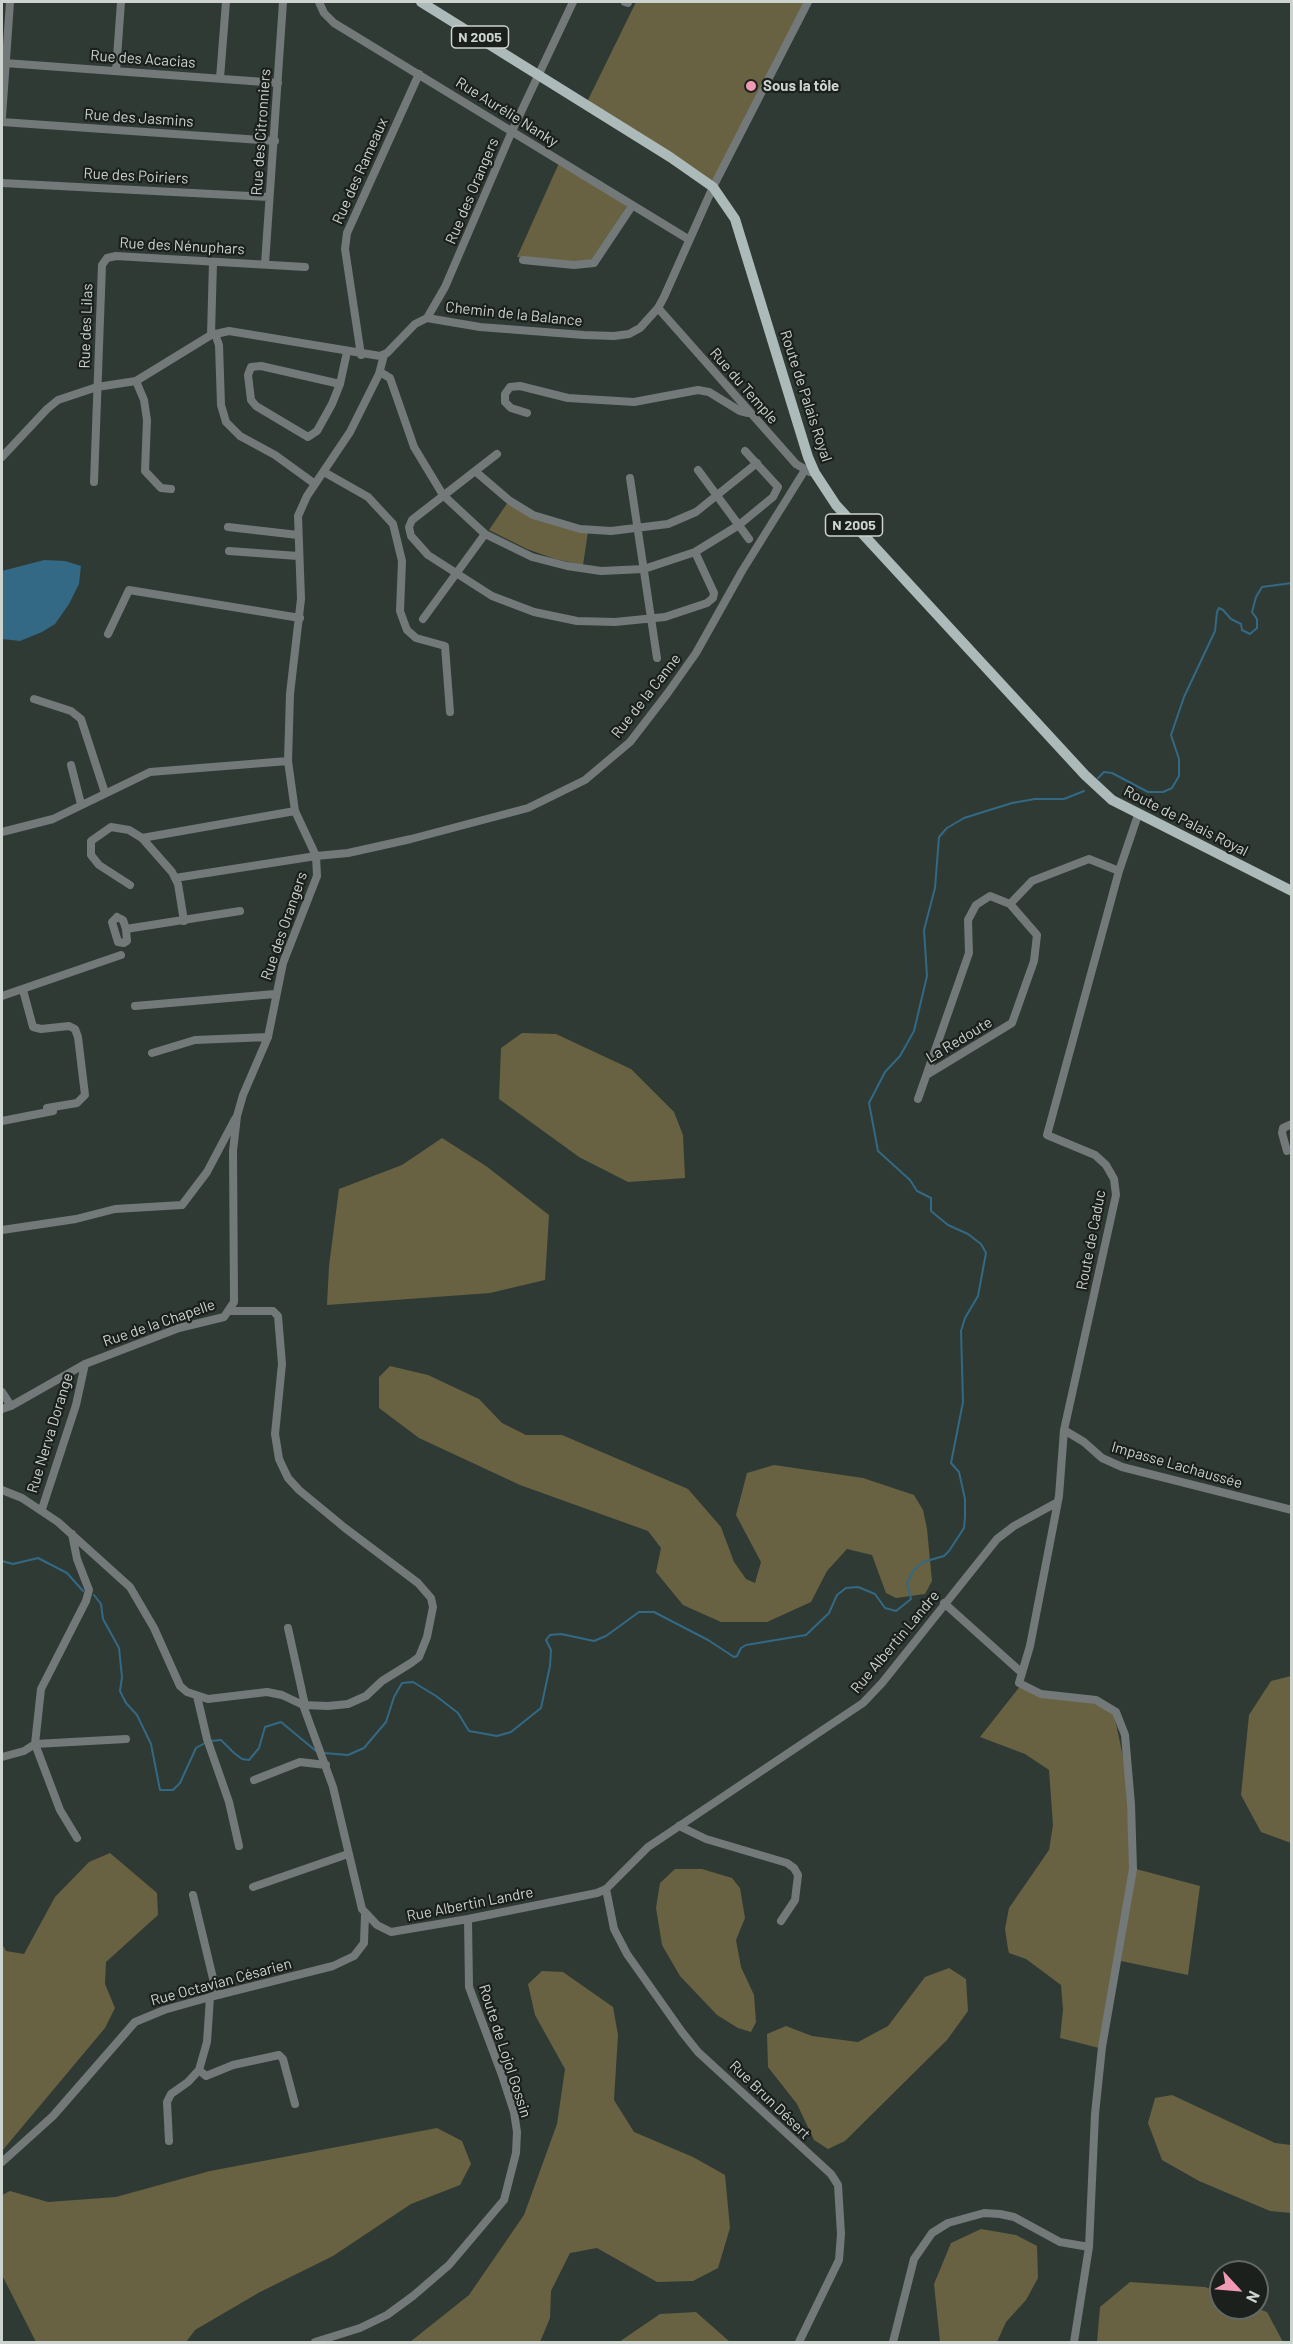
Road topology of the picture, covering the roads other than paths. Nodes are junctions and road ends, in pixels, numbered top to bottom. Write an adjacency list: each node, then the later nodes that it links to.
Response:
1 (10, 2): 9 (street)
2 (121, 2): 10 (street)
3 (226, 2): 13 (street)
4 (283, 2): 14 (street, Rue des Citronniers)
5 (319, 2): 11 (street, Rue Aurélie Nanky)
6 (421, 2): 12 (main road, Route de Palais Royal / N 2005)
7 (573, 2): 12 (street, Rue des Orangers)
8 (808, 2): 19 (street, Chemin de la Balance)
9 (5, 63): 10 (street, Rue des Acacias); 15 (street)
10 (116, 71): 13 (street, Rue des Acacias)
11 (419, 74): 16 (street, Rue Aurélie Nanky); 32 (street, Rue des Rameaux)
12 (538, 74): 16 (street, Rue des Orangers); 19 (main road, Route de Palais Royal / N 2005)
13 (220, 78): 14 (street, Rue des Acacias)
14 (278, 83): 17 (street, Rue des Citronniers)
15 (2, 119): 17 (street, Rue des Jasmins)
16 (512, 130): 21 (street, Rue Aurélie Nanky); 29 (street, Rue des Orangers)
17 (275, 141): 20 (street, Rue des Citronniers)
18 (2, 183): 20 (street, Rue des Poiriers)
19 (713, 188): 22 (street, Chemin de la Balance); 47 (main road, Route de Palais Royal / N 2005)
20 (269, 197): 25 (street, Rue des Citronniers)
21 (632, 206): 22 (street, Rue Aurélie Nanky); 23 (street)
22 (688, 239): 28 (street, Chemin de la Balance)
23 (523, 260)
24 (213, 262): 25 (street, Rue des Nénuphars); 26 (street, Rue des Nénuphars); 30 (street)
25 (265, 264): 27 (street, Rue des Nénuphars)
26 (102, 265): 37 (street, Rue des Lilas)
27 (305, 267)
28 (658, 308): 29 (street, Chemin de la Balance); 39 (street, Rue du Temple)
29 (427, 318): 33 (street, Chemin de la Balance)
30 (213, 335): 31 (street); 35 (street); 50 (street)
31 (347, 352): 32 (street); 36 (street)
32 (361, 355): 33 (street)
33 (384, 355): 34 (street, Rue des Orangers)
34 (380, 372): 46 (street, Rue des Orangers); 52 (street)
35 (136, 381): 37 (street); 51 (street)
36 (340, 384): 36 (street)
37 (97, 387): 42 (street); 49 (street, Rue des Lilas)
38 (527, 413): 39 (street)
39 (748, 413): 47 (street, Rue du Temple)
40 (745, 451): 43 (street)
41 (497, 454): 45 (street)
42 (2, 457)
43 (757, 464): 53 (street); 54 (street)
44 (698, 470): 53 (street)
45 (475, 471): 52 (street); 56 (street)
46 (324, 472): 50 (street, Rue des Orangers); 71 (street)
47 (810, 472): 77 (main road, Route de Palais Royal / N 2005); 80 (street, Rue de la Canne)
48 (630, 478): 56 (street)
49 (94, 482)
50 (315, 484): 58 (street, Rue des Orangers)
51 (171, 489)
52 (443, 495): 57 (street); 64 (street)
53 (717, 495): 54 (street); 56 (street)
54 (739, 525): 59 (street); 61 (street)
55 (228, 527): 58 (street)
56 (638, 530): 63 (street)
57 (485, 534): 63 (street); 64 (street)
58 (298, 535): 62 (street, Rue des Orangers)
59 (749, 539)
60 (229, 551): 62 (street)
61 (695, 552): 63 (street); 67 (street)
62 (298, 556): 65 (street, Rue des Orangers)
63 (644, 569): 67 (street)
64 (455, 574): 66 (street); 67 (street)
65 (300, 618): 68 (street); 72 (street, Rue des Orangers)
66 (423, 619)
67 (651, 619): 69 (street)
68 (108, 634)
69 (657, 658)
70 (34, 699): 74 (street)
71 (450, 712)
72 (288, 761): 74 (street); 76 (street, Rue des Orangers)
73 (71, 765): 75 (street)
74 (105, 793): 75 (street)
75 (81, 804): 78 (street)
76 (295, 812): 79 (street); 80 (street, Rue des Orangers)
77 (1138, 815): 81 (street, Route de Caduc); 84 (main road, Route de Palais Royal / N 2005)
78 (2, 832)
79 (142, 838): 82 (street); 83 (street)
80 (315, 856): 82 (street, Rue de la Canne); 91 (street, Rue des Orangers)
81 (1119, 872): 85 (street); 109 (street, Route de Caduc)
82 (175, 878): 87 (street)
83 (130, 885)
84 (1292, 891)
85 (1010, 904): 96 (street, La Redoute); 96 (street, La Redoute)
86 (240, 911): 87 (street)
87 (184, 921): 88 (street)
88 (126, 929)
89 (121, 955): 90 (street)
90 (22, 990): 92 (street); 99 (street)
91 (275, 994): 93 (street); 94 (street, Rue des Orangers)
92 (2, 996)
93 (135, 1006)
94 (268, 1037): 95 (street); 100 (street, Rue des Orangers)
95 (152, 1053)
96 (927, 1074): 97 (street)
97 (918, 1099)
98 (80, 1107): 101 (street)
99 (47, 1108)
100 (237, 1116): 104 (street); 105 (street, Rue des Orangers)
101 (2, 1121)
102 (1292, 1124): 103 (street)
103 (1287, 1151)
104 (2, 1230)
105 (230, 1311): 106 (street, Rue de la Chapelle); 119 (street)
106 (85, 1364): 108 (street, Rue de la Chapelle); 112 (street, Rue Nerva Dorange)
107 (2, 1392): 108 (street)
108 (6, 1408)
109 (1064, 1430): 111 (street, Route de Caduc); 113 (street, Impasse Lachaussée)
110 (2, 1490): 112 (street)
111 (1056, 1502): 115 (street, Rue Albertin Landre); 117 (street, Route de Caduc)
112 (42, 1509): 114 (street)
113 (1292, 1510)
114 (72, 1533): 118 (street); 121 (street)
115 (944, 1603): 117 (street); 125 (street, Rue Albertin Landre)
116 (288, 1629): 119 (street)
117 (1022, 1673): 140 (street)
118 (197, 1696): 119 (street); 127 (street)
119 (304, 1705): 123 (street)
120 (126, 1739): 121 (street)
121 (35, 1744): 122 (street); 126 (street)
122 (2, 1757)
123 (325, 1762): 124 (street); 128 (street)
124 (254, 1780)
125 (679, 1826): 130 (street, Rue Albertin Landre); 134 (street)
126 (77, 1838)
127 (239, 1846)
128 (348, 1854): 129 (street); 132 (street)
129 (254, 1887)
130 (606, 1889): 133 (street, Rue Albertin Landre); 142 (street, Rue Brun Désert)
131 (193, 1895): 135 (street)
132 (365, 1915): 133 (street, Rue Albertin Landre); 135 (street, Rue Octavian Césarien)
133 (468, 1919): 141 (street, Route de Lojol Gossin)
134 (781, 1921)
135 (214, 1996): 136 (street); 139 (street, Rue Octavian Césarien)
136 (199, 2070): 137 (street); 138 (street)
137 (295, 2104)
138 (169, 2140)
139 (2, 2162)
140 (1089, 2247): 143 (street); 144 (street)
141 (315, 2343)
142 (799, 2343)
143 (893, 2343)
144 (1074, 2343)

